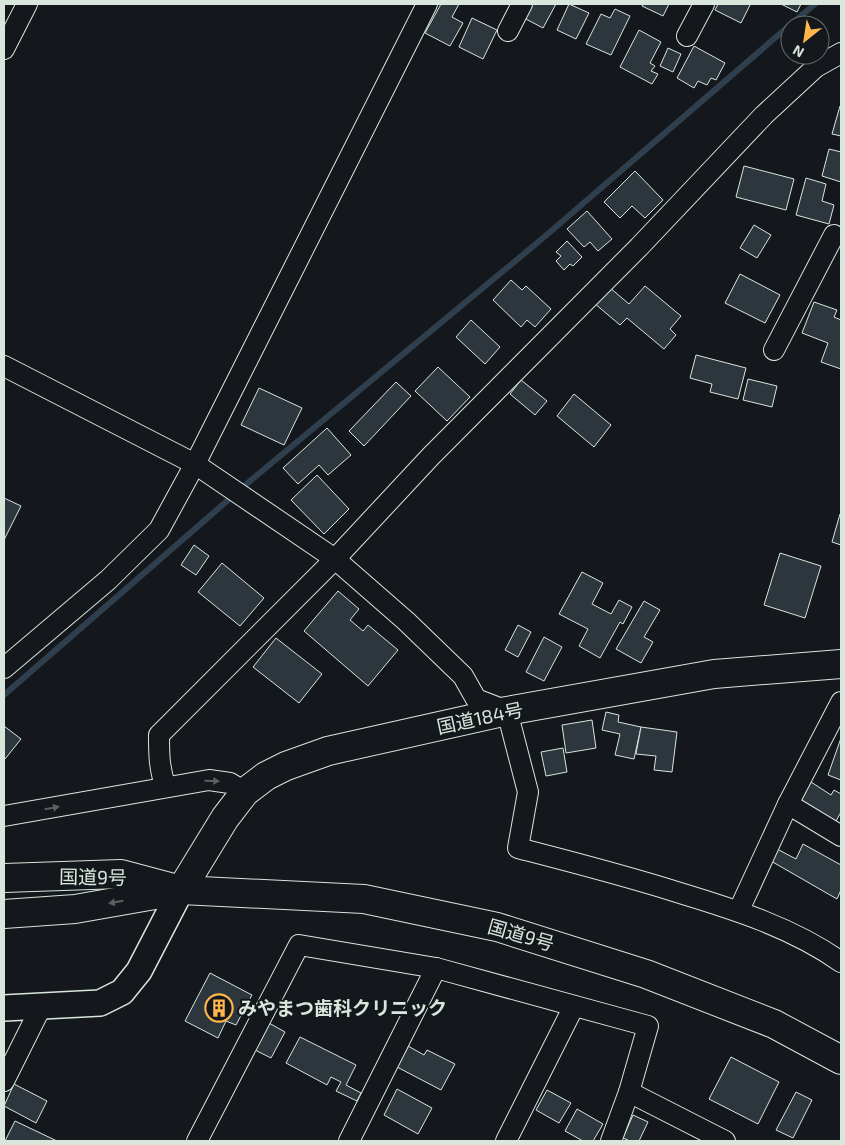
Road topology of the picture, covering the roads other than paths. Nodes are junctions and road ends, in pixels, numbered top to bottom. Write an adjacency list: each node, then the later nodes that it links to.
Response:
1 (26, 4): 7 (street)
2 (427, 4): 12 (street)
3 (522, 4): 5 (street)
4 (704, 4): 6 (street)
5 (508, 31)
6 (687, 36)
7 (4, 49)
8 (841, 53): 13 (street)
9 (834, 235): 10 (street)
10 (774, 350)
11 (4, 366): 12 (street)
12 (195, 464): 13 (street); 15 (street)
13 (334, 559): 17 (street); 18 (street)
14 (841, 664): 17 (highway, 国道184号)
15 (4, 668)
16 (841, 702): 20 (street)
17 (508, 711): 19 (highway, 国道184号); 25 (street)
18 (166, 787): 19 (street, one-way to 19); 21 (street, one-way to 18)
19 (245, 792): 24 (highway, 国道184号)
20 (788, 804): 22 (street); 25 (street)
21 (4, 816)
22 (841, 836)
23 (4, 878): 24 (highway, 国道9号)
24 (181, 890): 26 (highway, 国道9号, one-way to 26); 30 (street); 32 (highway, 国道9号)
25 (739, 910): 27 (street)
26 (4, 914)
27 (841, 962)
28 (436, 968): 29 (street); 35 (street); 36 (street)
29 (574, 1006): 34 (street); 37 (street)
30 (41, 1007): 31 (street); 33 (street)
31 (4, 1008)
32 (841, 1060)
33 (4, 1081)
34 (629, 1092): 38 (street); 39 (street)
35 (197, 1141)
36 (348, 1141)
37 (506, 1141)
38 (611, 1141)
39 (725, 1141)

